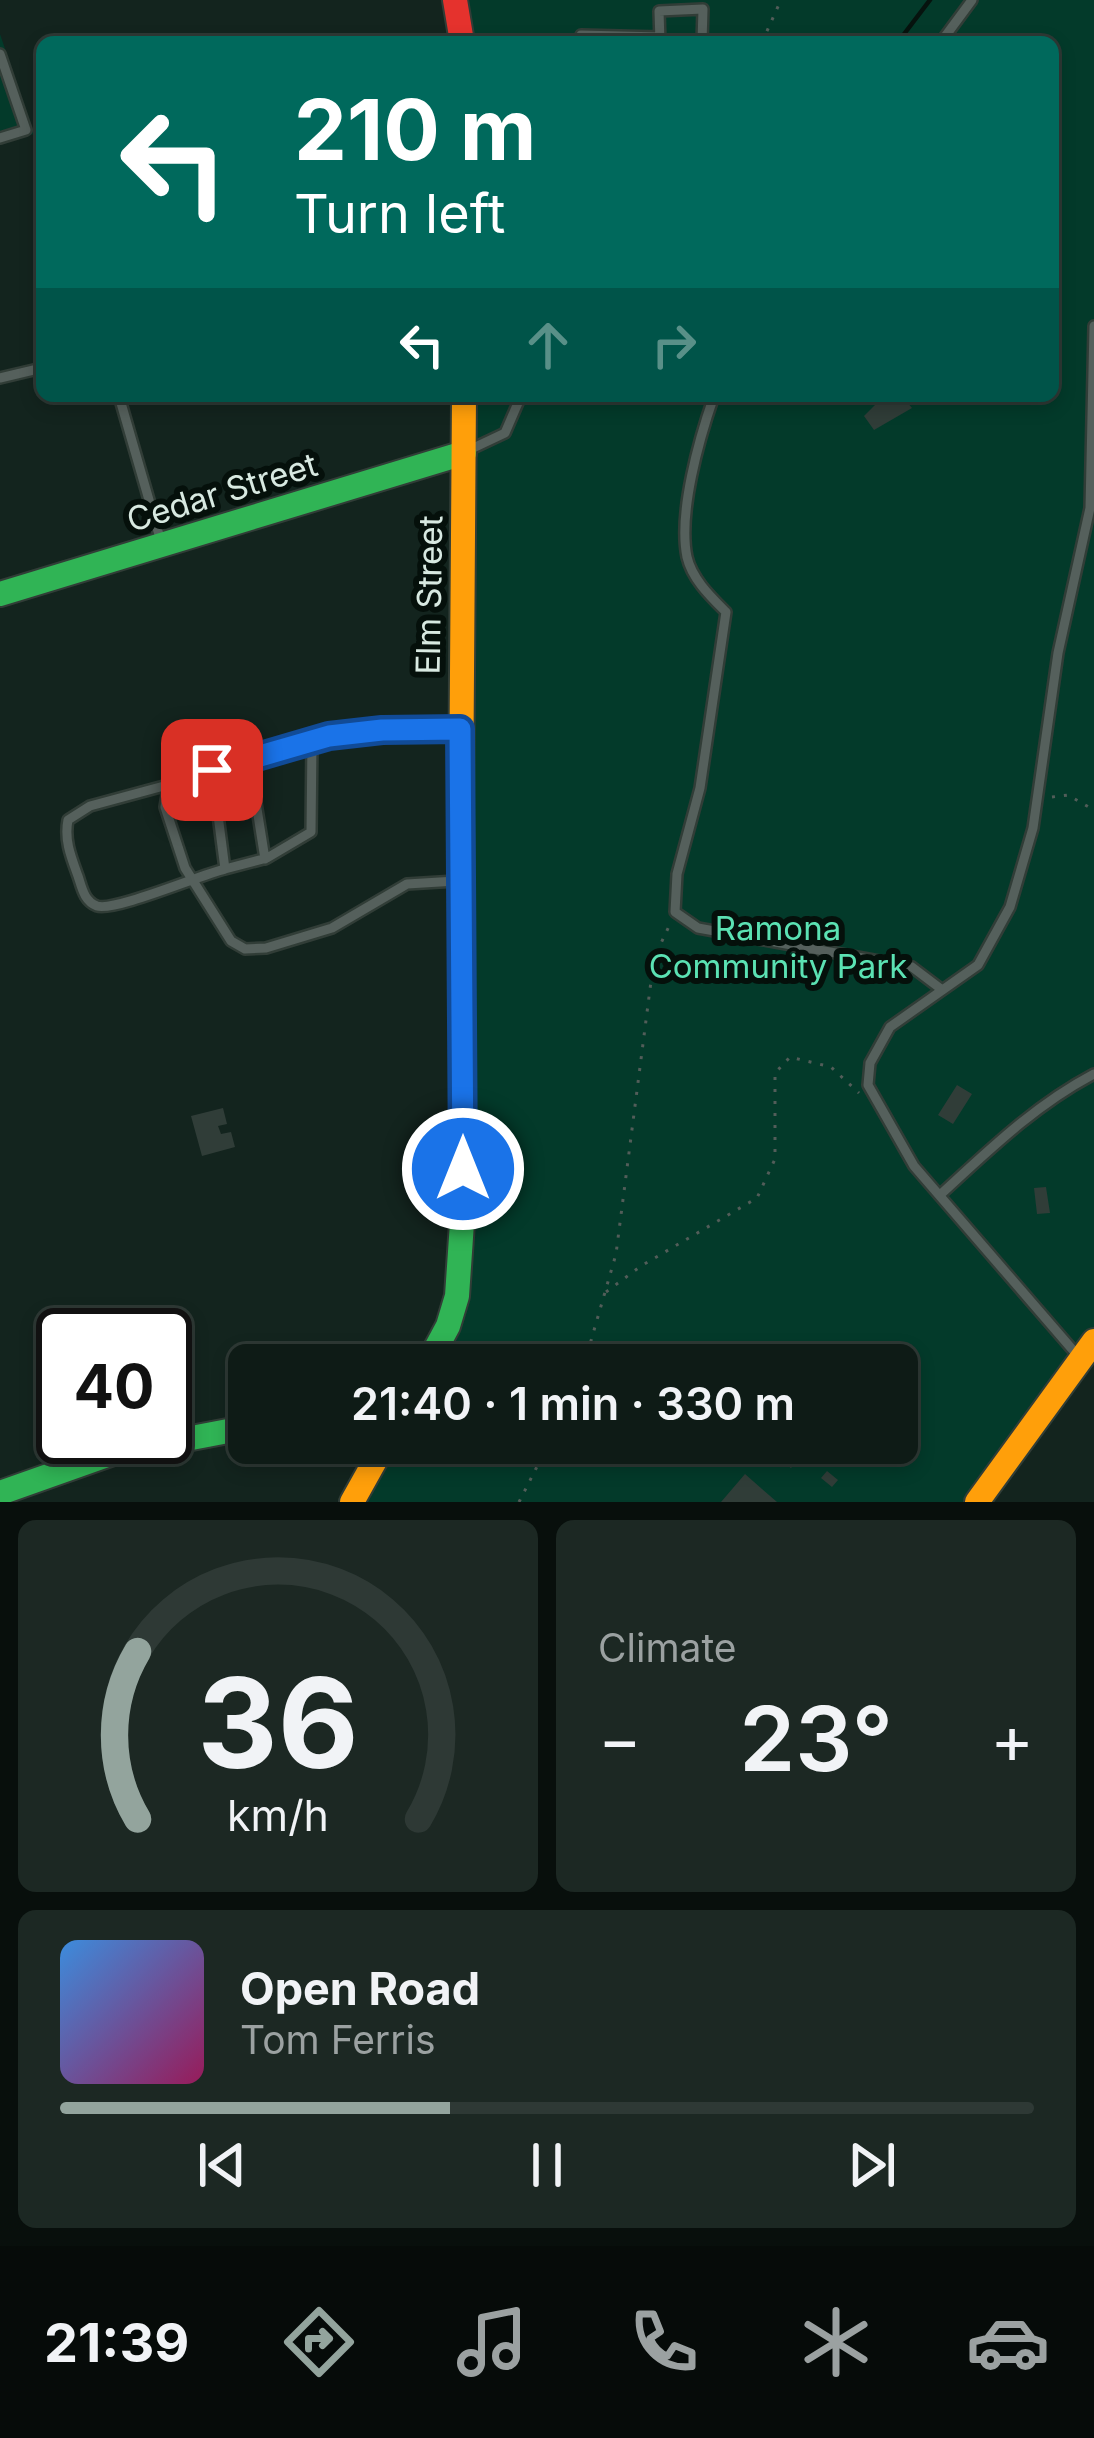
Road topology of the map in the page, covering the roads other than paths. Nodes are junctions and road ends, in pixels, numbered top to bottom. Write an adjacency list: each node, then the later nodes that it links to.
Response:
1 (455, 0): 3 (street)
2 (972, 0): 6 (lane)
3 (461, 36)
4 (660, 36): 5 (lane)
5 (702, 36)
6 (945, 36)
7 (0, 54): 8 (lane)
8 (0, 137)
9 (1094, 326): 28 (lane)
10 (36, 369): 11 (lane)
11 (0, 378)
12 (121, 402): 17 (lane)
13 (464, 402): 16 (street, Elm Street)
14 (518, 402): 16 (lane)
15 (712, 402): 28 (lane)
16 (464, 453): 17 (street, Cedar Street); 19 (street, Elm Street)
17 (162, 545): 18 (street, Cedar Street)
18 (0, 594)
19 (460, 729): 20 (lane); 27 (street, Elm Street)
20 (312, 741): 21 (lane); 24 (lane)
21 (249, 759): 22 (lane); 24 (lane)
22 (212, 770): 23 (lane); 25 (lane)
23 (175, 783): 26 (lane); 26 (lane)
24 (265, 859): 25 (lane)
25 (225, 869): 26 (lane)
26 (191, 877): 27 (lane)
27 (461, 881): 31 (street, Elm Street)
28 (941, 989): 30 (lane)
29 (1094, 1074): 30 (lane)
30 (940, 1195): 32 (lane)
31 (438, 1344)
32 (1087, 1349): 37 (street)
33 (228, 1430): 35 (street)
34 (373, 1464): 36 (street)
35 (0, 1493)
36 (352, 1502)
37 (976, 1502)

